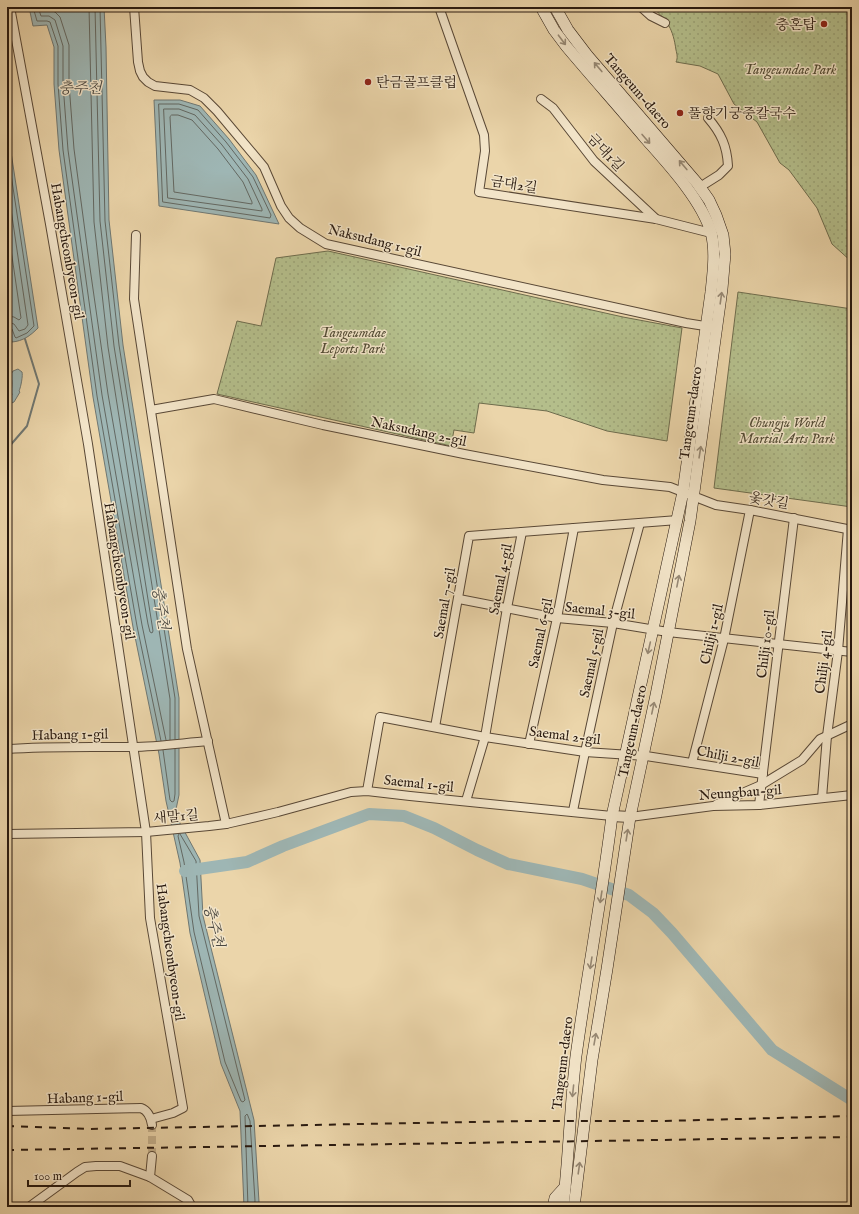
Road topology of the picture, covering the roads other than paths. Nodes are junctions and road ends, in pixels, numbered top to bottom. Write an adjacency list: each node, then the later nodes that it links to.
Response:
1 (10, 7): 41 (street, Habangcheonbyeon-gil)
2 (134, 7): 14 (street, Naksudang 1-gil)
3 (439, 7): 11 (street, 금대2길)
4 (541, 7): 12 (main road, Tangeum-daero, one-way to 12)
5 (554, 7): 10 (main road, Tangeum-daero, one-way to 5)
6 (641, 7): 7 (street)
7 (665, 23)
8 (541, 99): 11 (street, 금대1길)
9 (708, 118): 10 (street)
10 (700, 187): 14 (main road, Tangeum-daero, one-way to 10)
11 (656, 219): 12 (street, 금대2길)
12 (711, 233): 14 (main road, Tangeum-daero)
13 (136, 235): 15 (street)
14 (711, 327): 16 (main road, Tangeum-daero); 17 (main road, Tangeum-daero, one-way to 14)
15 (151, 410): 16 (street, Naksudang 2-gil); 39 (street)
16 (683, 492): 17 (street, 옻갓길); 20 (main road, Tangeum-daero)
17 (693, 497): 18 (street, 옻갓길); 30 (main road, Tangeum-daero, one-way to 17)
18 (750, 510): 19 (street, 옻갓길); 31 (street, Chilji 1-gil)
19 (794, 518): 23 (street, 옻갓길); 32 (street, Chilji 10-gil)
20 (678, 520): 21 (street, Saemal 4-gil); 29 (main road, Tangeum-daero)
21 (640, 523): 22 (street, Saemal 4-gil); 28 (street, Saemal 5-gil)
22 (574, 528): 24 (street, Saemal 4-gil); 27 (street, Saemal 6-gil)
23 (850, 529): 33 (street, Chilji 4-gil)
24 (522, 532): 25 (street, Saemal 7-gil); 26 (street, Saemal 4-gil)
25 (459, 599): 26 (street, Saemal 3-gil); 36 (street, Saemal 7-gil)
26 (507, 608): 27 (street, Saemal 3-gil); 38 (street, Saemal 4-gil)
27 (557, 618): 28 (street, Saemal 3-gil); 40 (street, Saemal 6-gil)
28 (613, 622): 29 (street, Saemal 3-gil); 43 (street, Saemal 5-gil)
29 (654, 630): 30 (street, Saemal 3-gil); 44 (main road, Tangeum-daero, one-way to 44)
30 (668, 632): 31 (street, Saemal 3-gil); 45 (main road, Tangeum-daero, one-way to 30)
31 (724, 639): 32 (street, Saemal 3-gil); 46 (street, Chilji 1-gil)
32 (778, 645): 33 (street, Saemal 3-gil); 47 (street, Chilji 10-gil)
33 (838, 651): 34 (street, Saemal 3-gil); 37 (street, Chilji 4-gil)
34 (852, 652)
35 (852, 724): 37 (street, Chilji 2-gil)
36 (435, 727): 38 (street, Saemal 2-gil); 49 (street, Saemal 2-gil)
37 (827, 736): 48 (street, Chilji 2-gil); 51 (street, Chilji 4-gil)
38 (485, 737): 40 (street, Saemal 2-gil); 52 (street, Saemal 4-gil)
39 (208, 741): 41 (street, Habang 1-gil); 58 (street)
40 (530, 744): 43 (street, Saemal 2-gil)
41 (133, 747): 42 (street, Habang 1-gil); 60 (street, Habangcheonbyeon-gil)
42 (7, 749)
43 (584, 752): 44 (street, Saemal 2-gil); 55 (street, Saemal 5-gil)
44 (625, 754): 45 (street, Saemal 2-gil); 56 (main road, Tangeum-daero)
45 (642, 756): 46 (street, Chilji 2-gil); 57 (main road, Tangeum-daero)
46 (692, 762): 47 (street, Chilji 2-gil)
47 (762, 774): 48 (street, Chilji 2-gil)
48 (761, 785): 53 (street); 54 (street)
49 (367, 791): 52 (street, Saemal 1-gil); 58 (street, Saemal 1-gil)
50 (852, 795): 51 (street, Neungbau-gil)
51 (822, 798): 53 (street, Neungbau-gil)
52 (466, 801): 55 (street, Saemal 1-gil)
53 (759, 804): 54 (street, Neungbau-gil)
54 (714, 806): 57 (street, Neungbau-gil)
55 (574, 811): 56 (street, Saemal 1-gil)
56 (612, 816): 57 (street); 66 (main road, Tangeum-daero, one-way to 66)
57 (630, 817): 67 (main road, Tangeum-daero, one-way to 57)
58 (226, 824): 59 (street, Saemal 1-gil)
59 (209, 826): 60 (street, 새말1길)
60 (146, 832): 61 (street, 새말1길); 63 (street, Habangcheonbyeon-gil)
61 (7, 834)
62 (7, 1111): 63 (street, Habang 1-gil)
63 (152, 1122)
64 (152, 1156): 65 (street)
65 (150, 1177): 68 (street); 69 (street)
66 (565, 1187): 70 (main road); 71 (main road, Tangeum-daero)
67 (575, 1205)
68 (29, 1207)
69 (192, 1207)
70 (553, 1207)
71 (563, 1207)

